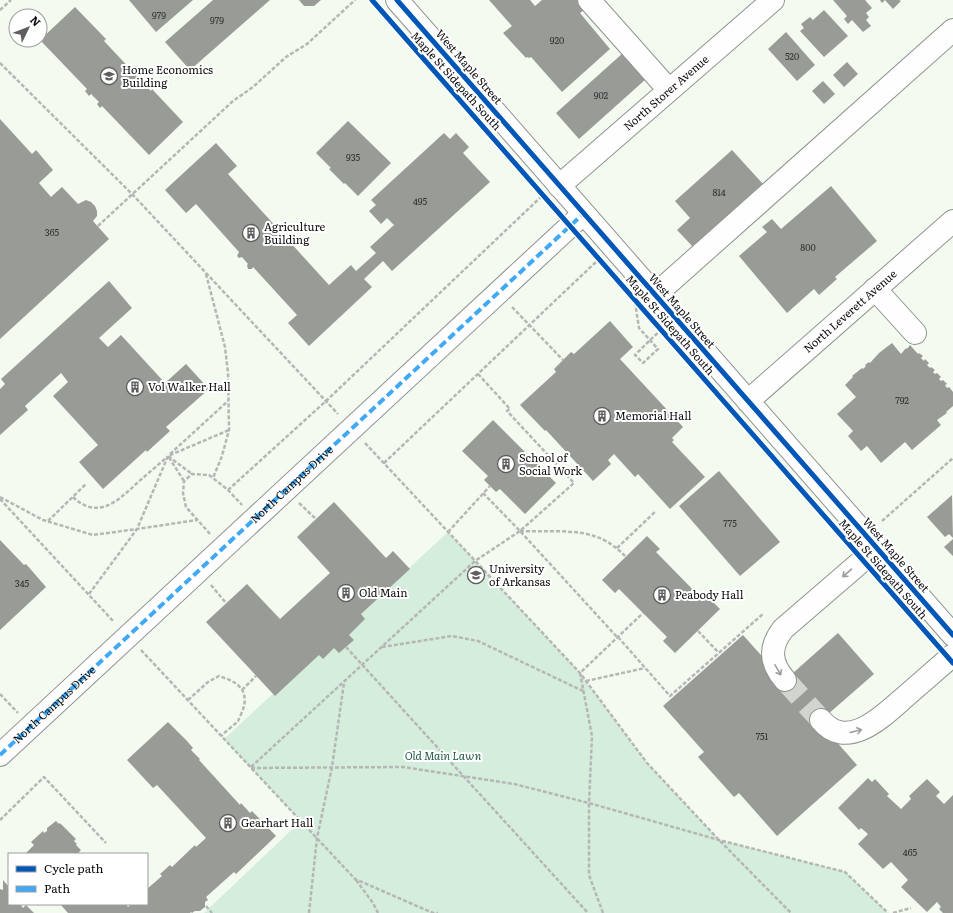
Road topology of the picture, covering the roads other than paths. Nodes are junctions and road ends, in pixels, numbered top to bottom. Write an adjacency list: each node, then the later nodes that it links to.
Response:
1 (396, 0): 6 (street, West Maple Street)
2 (589, 0): 5 (street)
3 (773, 0): 5 (street, North Storer Avenue)
4 (953, 30): 10 (street)
5 (669, 90): 6 (street, North Storer Avenue)
6 (547, 192): 7 (street, West Maple Street)
7 (583, 214): 10 (street, West Maple Street); 18 (street, North Campus Drive)
8 (953, 221): 9 (street, North Leverett Avenue)
9 (875, 289): 11 (street); 12 (street, North Leverett Avenue)
10 (644, 301): 12 (street, West Maple Street)
11 (915, 333)
12 (748, 401): 13 (street, West Maple Street)
13 (876, 548): 14 (street, West Maple Street); 16 (street, one-way to 16)
14 (953, 635)
15 (953, 655): 17 (street, one-way to 15)
16 (785, 680)
17 (821, 720)
18 (0, 755)

